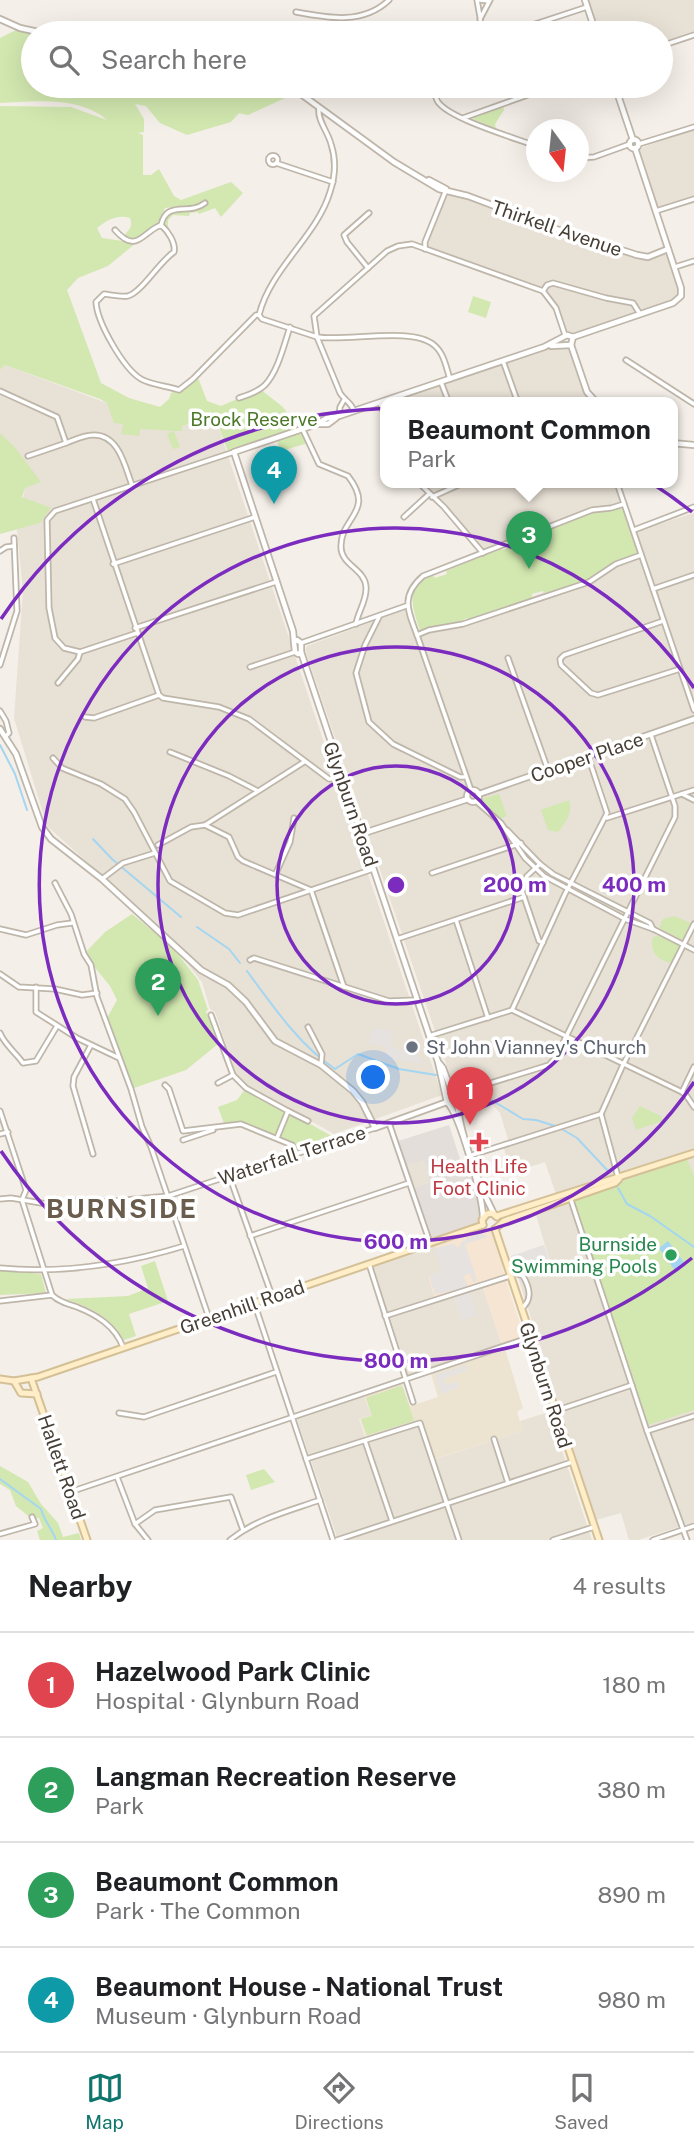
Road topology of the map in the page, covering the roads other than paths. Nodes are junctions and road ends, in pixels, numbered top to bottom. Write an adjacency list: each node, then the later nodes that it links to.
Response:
1 (389, 0): 6 (street)
2 (478, 0): 3 (street); 8 (street)
3 (489, 0): 8 (street)
4 (584, 0): 5 (street)
5 (587, 7): 9 (street); 10 (street)
6 (296, 12)
7 (0, 19): 11 (street)
8 (480, 19)
9 (544, 21)
10 (592, 21)
11 (21, 27)
12 (694, 35): 13 (street)
13 (673, 42)
14 (309, 98): 18 (street, Thirkell Avenue)
15 (437, 98): 19 (street)
16 (519, 98): 19 (street)
17 (618, 98): 22 (street)
18 (320, 107): 26 (street); 27 (street, Thirkell Avenue)
19 (463, 118): 21 (street)
20 (694, 127): 23 (street)
21 (526, 142)
22 (631, 142): 23 (street); 24 (street)
23 (637, 146): 30 (street)
24 (589, 157)
25 (276, 163): 26 (street)
26 (333, 182): 43 (street)
27 (446, 190): 34 (street); 37 (street, Thirkell Avenue)
28 (694, 199): 30 (street)
29 (205, 203): 32 (street)
30 (656, 212): 37 (street)
31 (369, 213): 40 (street)
32 (161, 225): 33 (street); 43 (street)
33 (116, 230)
34 (429, 233): 35 (street); 36 (street)
35 (416, 246): 36 (street); 40 (street)
36 (425, 249): 41 (street)
37 (668, 249): 39 (street)
38 (694, 261): 39 (street)
39 (675, 267): 42 (street)
40 (368, 268): 45 (street)
41 (543, 291): 42 (street); 46 (street)
42 (639, 314): 46 (street)
43 (259, 315): 44 (street)
44 (290, 327): 45 (street); 56 (street)
45 (317, 337): 49 (street); 57 (street)
46 (566, 341): 48 (street); 55 (street)
47 (626, 360): 59 (street)
48 (503, 361): 49 (street); 54 (street)
49 (450, 379): 50 (street)
50 (442, 382): 52 (street); 53 (street)
51 (0, 391): 63 (street)
52 (396, 397)
53 (447, 397)
54 (516, 397)
55 (592, 397)
56 (239, 398)
57 (344, 400): 60 (street); 61 (street)
58 (380, 402): 60 (street)
59 (694, 404)
60 (355, 411): 61 (street)
61 (340, 416): 62 (street)
62 (302, 429): 64 (street); 91 (street)
63 (66, 443): 66 (street); 68 (street)
64 (251, 446): 65 (street); 67 (street)
65 (234, 452): 67 (street); 68 (street)
66 (28, 456)
67 (238, 464): 76 (street)
68 (132, 485): 73 (street)
69 (424, 488): 72 (street)
70 (450, 488): 72 (street)
71 (619, 488): 74 (street)
72 (430, 495): 77 (street); 82 (street)
73 (93, 499): 84 (street); 95 (street)
74 (624, 504): 78 (street); 82 (street)
75 (694, 507): 78 (street)
76 (255, 517): 84 (street); 86 (street)
77 (404, 517)
78 (633, 530): 83 (street)
79 (14, 538): 80 (street)
80 (14, 546): 81 (street); 98 (street)
81 (0, 551)
82 (483, 553): 88 (street)
83 (641, 555): 87 (street); 93 (street)
84 (113, 565): 92 (street)
85 (694, 575): 87 (street)
86 (276, 582): 92 (street); 94 (street)
87 (653, 589): 90 (street)
88 (406, 606): 89 (street); 93 (street)
89 (379, 617): 91 (street); 115 (street)
90 (663, 621): 100 (street); 100 (street)
91 (356, 624): 94 (street)
92 (136, 631): 95 (street); 102 (street)
93 (416, 635): 115 (street)
94 (298, 642): 96 (street, Glynburn Road)
95 (80, 652): 101 (street)
96 (297, 653): 99 (street); 116 (street, Glynburn Road)
97 (508, 658): 114 (street)
98 (0, 665)
99 (250, 667)
100 (680, 669): 103 (street)
101 (58, 683)
102 (159, 695): 105 (street); 113 (street)
103 (694, 710)
104 (0, 711): 109 (street)
105 (85, 717)
106 (694, 719): 108 (street, Cooper Place)
107 (0, 729): 109 (street)
108 (651, 735): 111 (street, Cooper Place); 122 (street)
109 (6, 736): 140 (street)
110 (170, 752): 117 (street)
111 (588, 756): 114 (street, Cooper Place); 126 (street)
112 (53, 758): 134 (street)
113 (305, 761): 116 (street); 117 (street)
114 (548, 770): 120 (street, Cooper Place)
115 (464, 777): 118 (street)
116 (342, 778): 130 (street, Glynburn Road)
117 (256, 790): 128 (street)
118 (471, 790): 120 (street); 123 (street)
119 (694, 790): 121 (street)
120 (480, 794): 125 (street)
121 (682, 794): 122 (street); 124 (street)
122 (672, 797): 126 (street); 146 (street)
123 (468, 799): 125 (street); 130 (street)
124 (694, 800)
125 (477, 802): 129 (street)
126 (607, 817): 142 (street)
127 (294, 818): 138 (street)
128 (205, 825): 132 (street); 138 (street)
129 (507, 830): 131 (street); 133 (street)
130 (361, 834): 137 (street, Glynburn Road)
131 (521, 843): 133 (street); 135 (street)
132 (158, 845)
133 (515, 845): 136 (street); 139 (street)
134 (155, 853): 140 (street); 143 (street)
135 (540, 864): 136 (street); 142 (street)
136 (534, 868): 144 (street); 145 (street)
137 (373, 869): 143 (street); 153 (street, Glynburn Road)
138 (276, 873): 143 (street)
139 (432, 873)
140 (102, 879): 173 (street)
141 (55, 883): 149 (street)
142 (570, 883): 144 (street); 146 (street)
143 (311, 890): 160 (street)
144 (568, 890): 147 (street); 154 (street)
145 (524, 897): 148 (street); 154 (street)
146 (628, 913): 147 (street); 152 (street)
147 (625, 919): 152 (street); 170 (street)
148 (456, 920): 153 (street); 165 (street)
149 (72, 923): 151 (street); 161 (street)
150 (694, 923): 155 (street)
151 (0, 929)
152 (653, 929): 155 (street)
153 (397, 939): 162 (street, Glynburn Road)
154 (543, 943): 163 (street)
155 (683, 944): 156 (street); 174 (street)
156 (694, 950)
157 (250, 960): 160 (street)
158 (0, 974): 159 (street)
159 (36, 987): 161 (street); 166 (street)
160 (344, 987): 162 (street)
161 (97, 993): 172 (street)
162 (417, 1000): 169 (street, Glynburn Road)
163 (512, 1010): 165 (street); 170 (street)
164 (211, 1015): 176 (street)
165 (488, 1018): 169 (street)
166 (57, 1026): 168 (street); 171 (street)
167 (308, 1027): 173 (street)
168 (0, 1033)
169 (429, 1036): 182 (street, Glynburn Road)
170 (567, 1036): 174 (street); 182 (street)
171 (91, 1045): 172 (street); 196 (street)
172 (120, 1059): 202 (street)
173 (321, 1061): 190 (street)
174 (623, 1065): 181 (street); 186 (street)
175 (694, 1067): 177 (street)
176 (233, 1074): 179 (street); 185 (street)
177 (688, 1079): 178 (street); 181 (street)
178 (694, 1081)
179 (218, 1083)
180 (164, 1085): 189 (street)
181 (682, 1093): 183 (street)
182 (452, 1100): 188 (street, Waterfall Terrace); 198 (street, Glynburn Road)
183 (694, 1107)
184 (0, 1111): 191 (street)
185 (288, 1111): 187 (street); 193 (street)
186 (601, 1114): 198 (street); 200 (street)
187 (308, 1121)
188 (389, 1123): 190 (street, Waterfall Terrace); 201 (street)
189 (225, 1126): 193 (street); 194 (street)
190 (375, 1128): 195 (street, Waterfall Terrace)
191 (8, 1132): 192 (street); 205 (street)
192 (0, 1134)
193 (277, 1138): 195 (street)
194 (183, 1140)
195 (296, 1152): 199 (street, Waterfall Terrace)
196 (93, 1154)
197 (693, 1155): 200 (main road)
198 (470, 1156): 208 (street, Glynburn Road); 209 (street, Glynburn Road)
199 (229, 1175): 202 (street, Waterfall Terrace); 211 (street)
200 (619, 1179): 203 (main road)
201 (409, 1183): 211 (street); 212 (street)
202 (168, 1196): 206 (street, Waterfall Terrace); 213 (street)
203 (569, 1196): 208 (main road); 210 (main road); 232 (street)
204 (0, 1199): 205 (street)
205 (22, 1200): 207 (street); 216 (street)
206 (93, 1203)
207 (65, 1207)
208 (495, 1215): 209 (main road, Greenhill Road); 210 (main road, Glynburn Road)
209 (483, 1221): 210 (main road); 212 (main road, Greenhill Road)
210 (497, 1226): 217 (main road, Glynburn Road)
211 (250, 1236): 219 (street)
212 (430, 1243): 214 (main road, Greenhill Road)
213 (185, 1246): 216 (street); 224 (street)
214 (369, 1264): 219 (main road, Greenhill Road); 223 (street)
215 (0, 1268): 216 (street)
216 (45, 1270): 218 (street)
217 (510, 1273): 222 (main road, Glynburn Road); 222 (street); 223 (street)
218 (52, 1295): 220 (street); 226 (street)
219 (272, 1296): 221 (main road, Greenhill Road)
220 (0, 1301)
221 (254, 1302): 224 (main road, Greenhill Road); 227 (street)
222 (521, 1308): 225 (main road, Glynburn Road)
223 (385, 1316): 229 (street)
224 (209, 1318): 226 (main road, Greenhill Road)
225 (531, 1337): 229 (street); 235 (main road, Glynburn Road)
226 (123, 1348): 228 (main road, Greenhill Road)
227 (276, 1372): 236 (street); 237 (street)
228 (31, 1378): 231 (main road, Greenhill Road); 233 (main road, Hallett Road)
229 (405, 1378): 234 (street); 237 (street)
230 (0, 1379): 231 (main road, Greenhill Road)
231 (13, 1381): 233 (main road, Hallett Road)
232 (632, 1385): 235 (street); 239 (street)
233 (37, 1394): 246 (main road, Hallett Road)
234 (413, 1402)
235 (555, 1411): 243 (main road, Glynburn Road)
236 (119, 1413)
237 (291, 1416): 242 (street); 244 (street)
238 (694, 1416): 239 (street)
239 (648, 1432): 255 (street)
240 (494, 1439): 245 (street)
241 (365, 1441): 242 (street); 248 (street); 250 (street)
242 (306, 1459): 247 (street)
243 (572, 1462): 245 (street); 253 (main road, Glynburn Road)
244 (117, 1477): 246 (street); 251 (street)
245 (508, 1483): 248 (street)
246 (70, 1492): 257 (main road, Hallett Road)
247 (320, 1500): 254 (street); 260 (street)
248 (446, 1504): 250 (street); 261 (street)
249 (32, 1517): 256 (street)
250 (392, 1521): 260 (street)
251 (135, 1524): 254 (street); 258 (street)
252 (694, 1526): 255 (street)
253 (594, 1527): 262 (street); 263 (main road, Glynburn Road)
254 (243, 1530): 259 (street)
255 (683, 1530): 264 (street); 265 (street)
256 (0, 1534)
257 (87, 1540)
258 (148, 1540)
259 (230, 1540)
260 (335, 1540)
261 (459, 1540)
262 (553, 1540)
263 (599, 1540)
264 (653, 1540)
265 (687, 1540)

